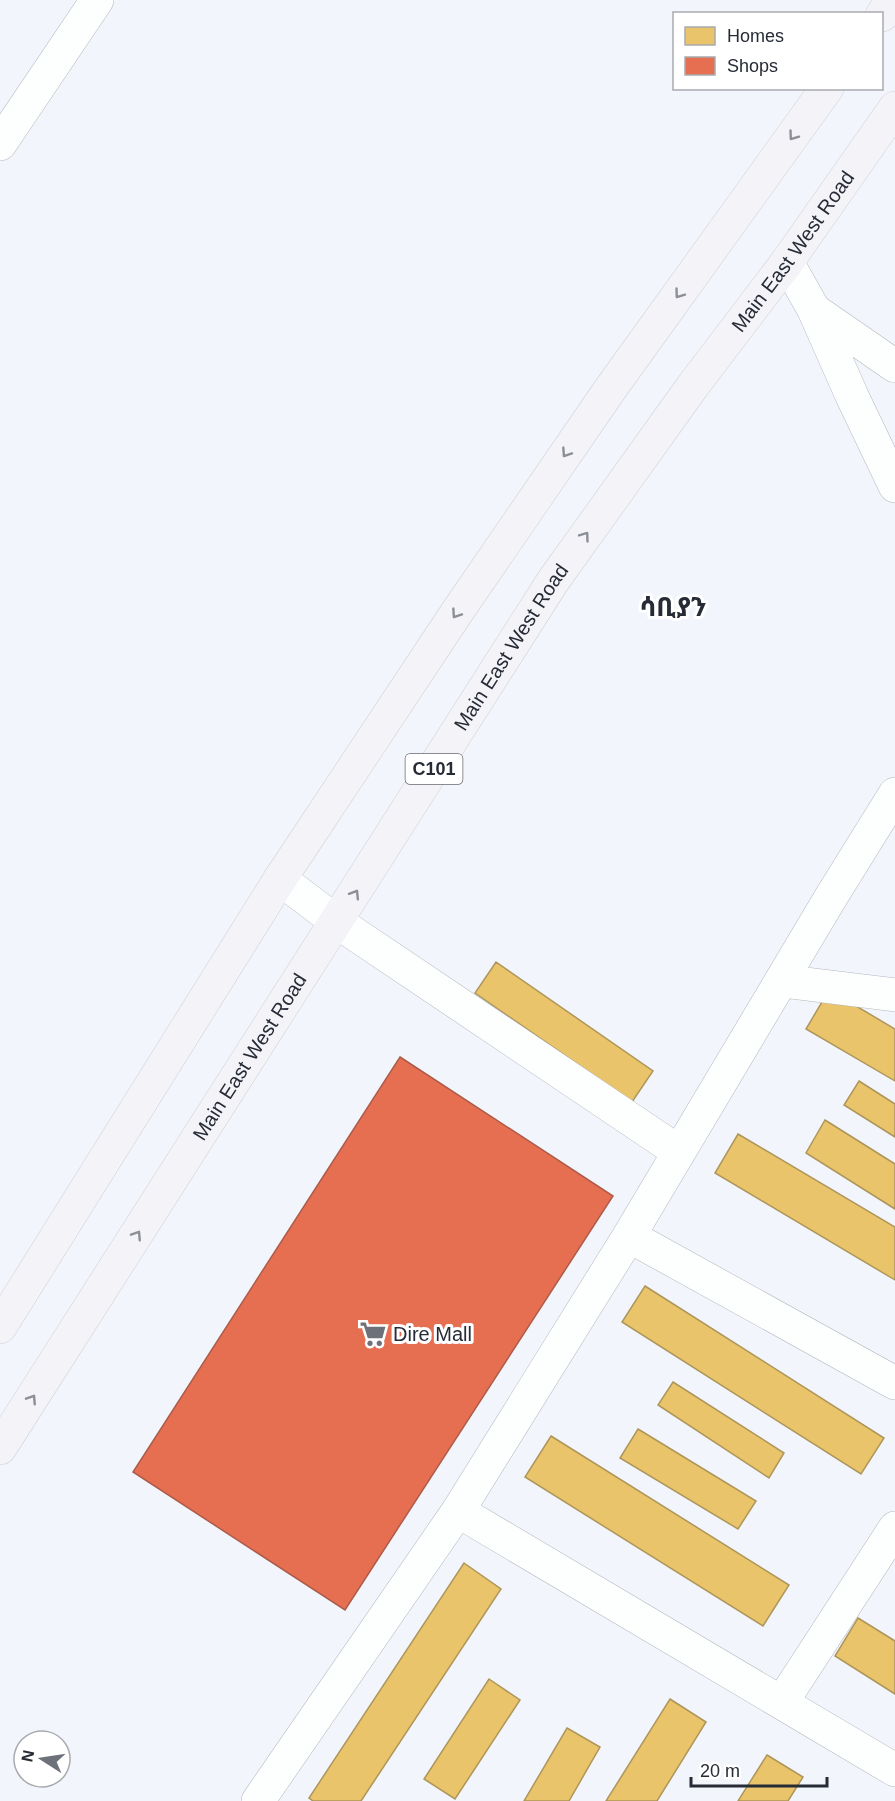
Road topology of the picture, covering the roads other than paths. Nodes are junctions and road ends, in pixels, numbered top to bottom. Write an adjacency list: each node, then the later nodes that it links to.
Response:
1 (97, 0): 6 (street)
2 (893, 0): 3 (main road)
3 (883, 14)
4 (826, 90): 12 (main road, one-way to 12)
5 (895, 108): 7 (main road, Main East West Road / C101)
6 (0, 144)
7 (787, 262): 8 (street); 13 (main road, Main East West Road / C101, one-way to 7)
8 (814, 310): 9 (street); 10 (street)
9 (895, 366)
10 (895, 486)
11 (895, 794): 14 (street)
12 (280, 879): 13 (street); 18 (main road)
13 (337, 921): 16 (street); 20 (main road, Main East West Road / C101, one-way to 13)
14 (782, 981): 15 (street); 16 (street)
15 (895, 995)
16 (679, 1152): 17 (street)
17 (628, 1236): 19 (street); 21 (street)
18 (0, 1328)
19 (895, 1383)
20 (0, 1449)
21 (458, 1511): 23 (street); 25 (street)
22 (895, 1528): 23 (street)
23 (782, 1702): 24 (street)
24 (895, 1770)
25 (258, 1801)

